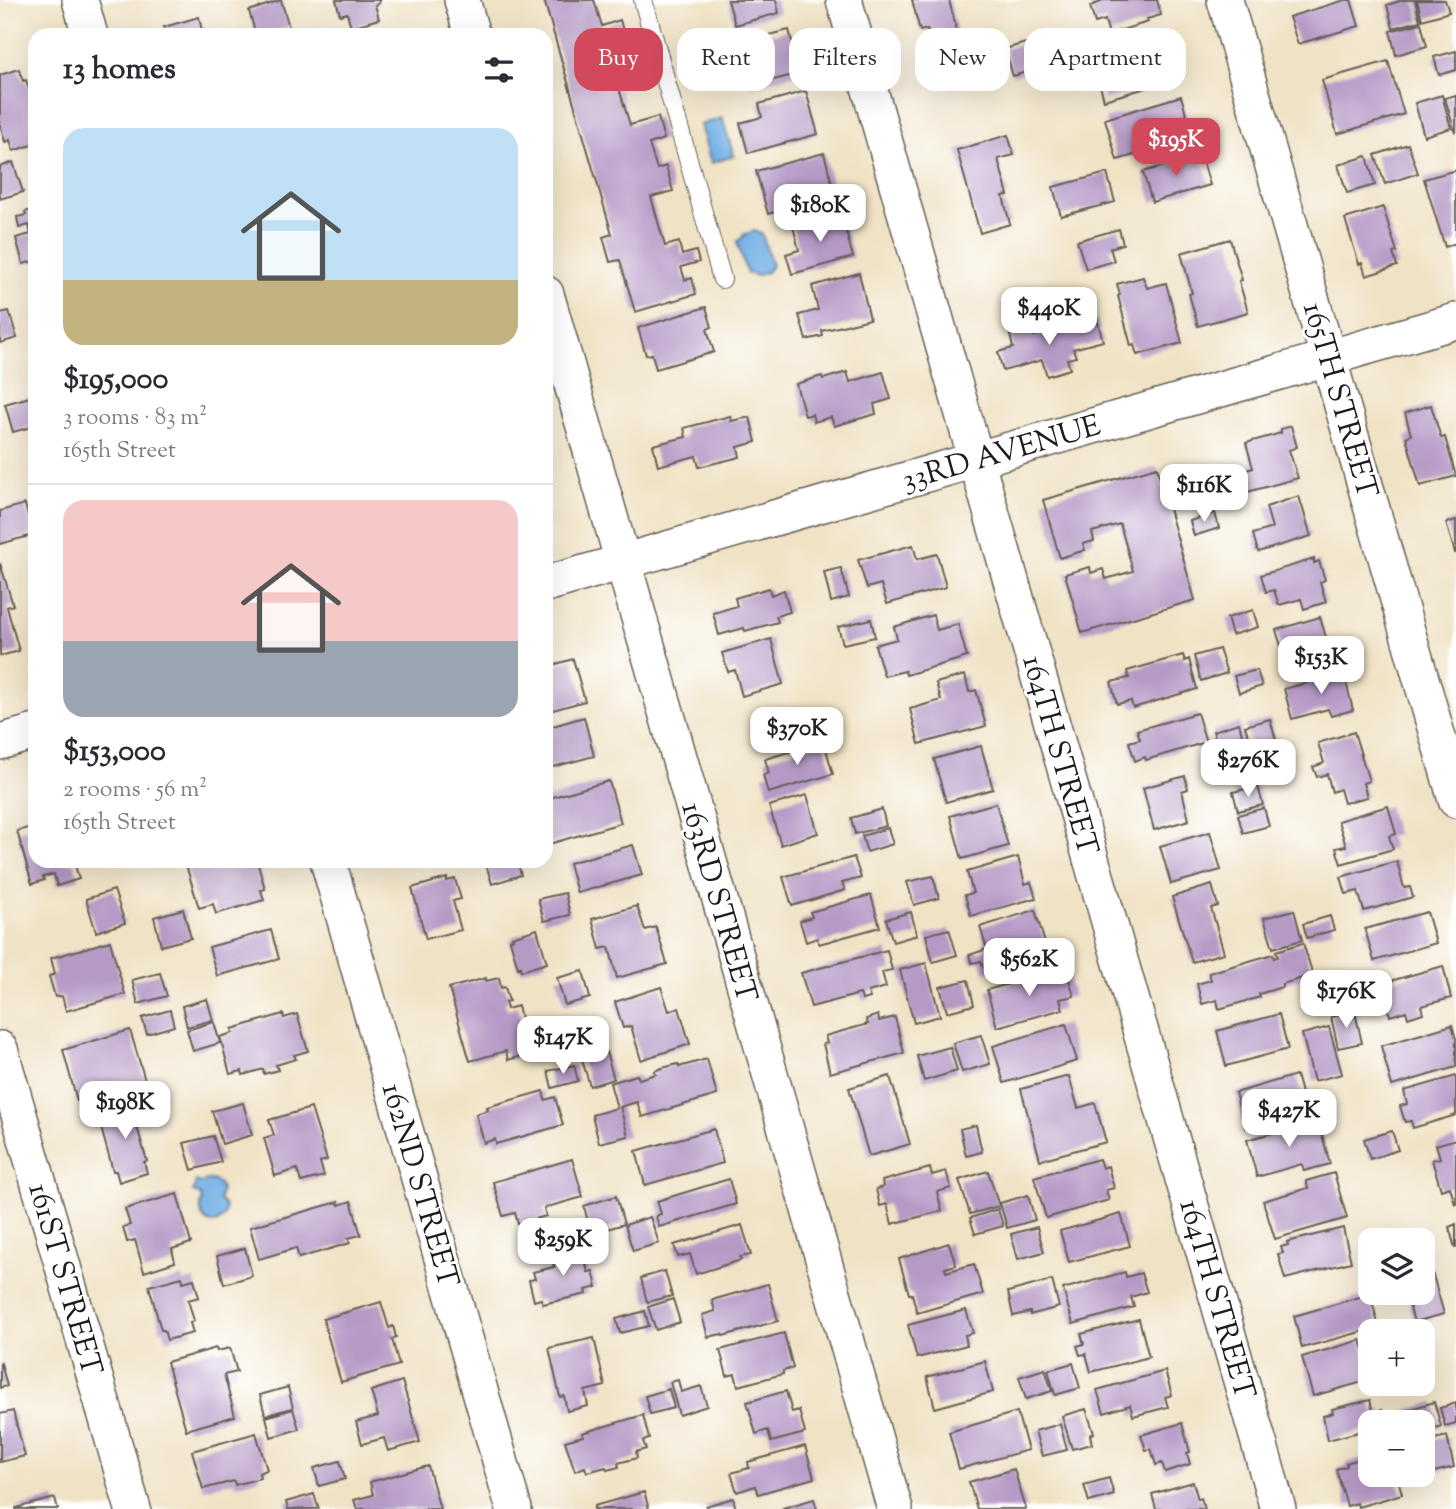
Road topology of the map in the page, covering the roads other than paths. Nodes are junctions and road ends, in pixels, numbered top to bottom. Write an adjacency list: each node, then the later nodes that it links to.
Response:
1 (79, 0): 6 (street)
2 (462, 0): 7 (street)
3 (643, 0): 8 (lane)
4 (844, 0): 12 (street, 164TH STREET)
5 (1225, 0): 11 (street, 165TH STREET)
6 (88, 28)
7 (470, 28)
8 (722, 279)
9 (553, 319): 13 (street, 163RD STREET)
10 (1456, 321): 11 (street, 33RD AVENUE)
11 (1328, 358): 12 (street, 33RD AVENUE); 17 (street, 165TH STREET)
12 (976, 460): 13 (street, 33RD AVENUE); 23 (street, 164TH STREET)
13 (622, 562): 14 (street, 33RD AVENUE); 22 (street, 163RD STREET)
14 (553, 582)
15 (28, 734): 16 (street)
16 (0, 742)
17 (1456, 800)
18 (330, 868): 21 (street, 162ND STREET)
19 (0, 1049): 20 (street, 161ST STREET)
20 (133, 1509)
21 (514, 1509)
22 (895, 1509)
23 (1278, 1509)

